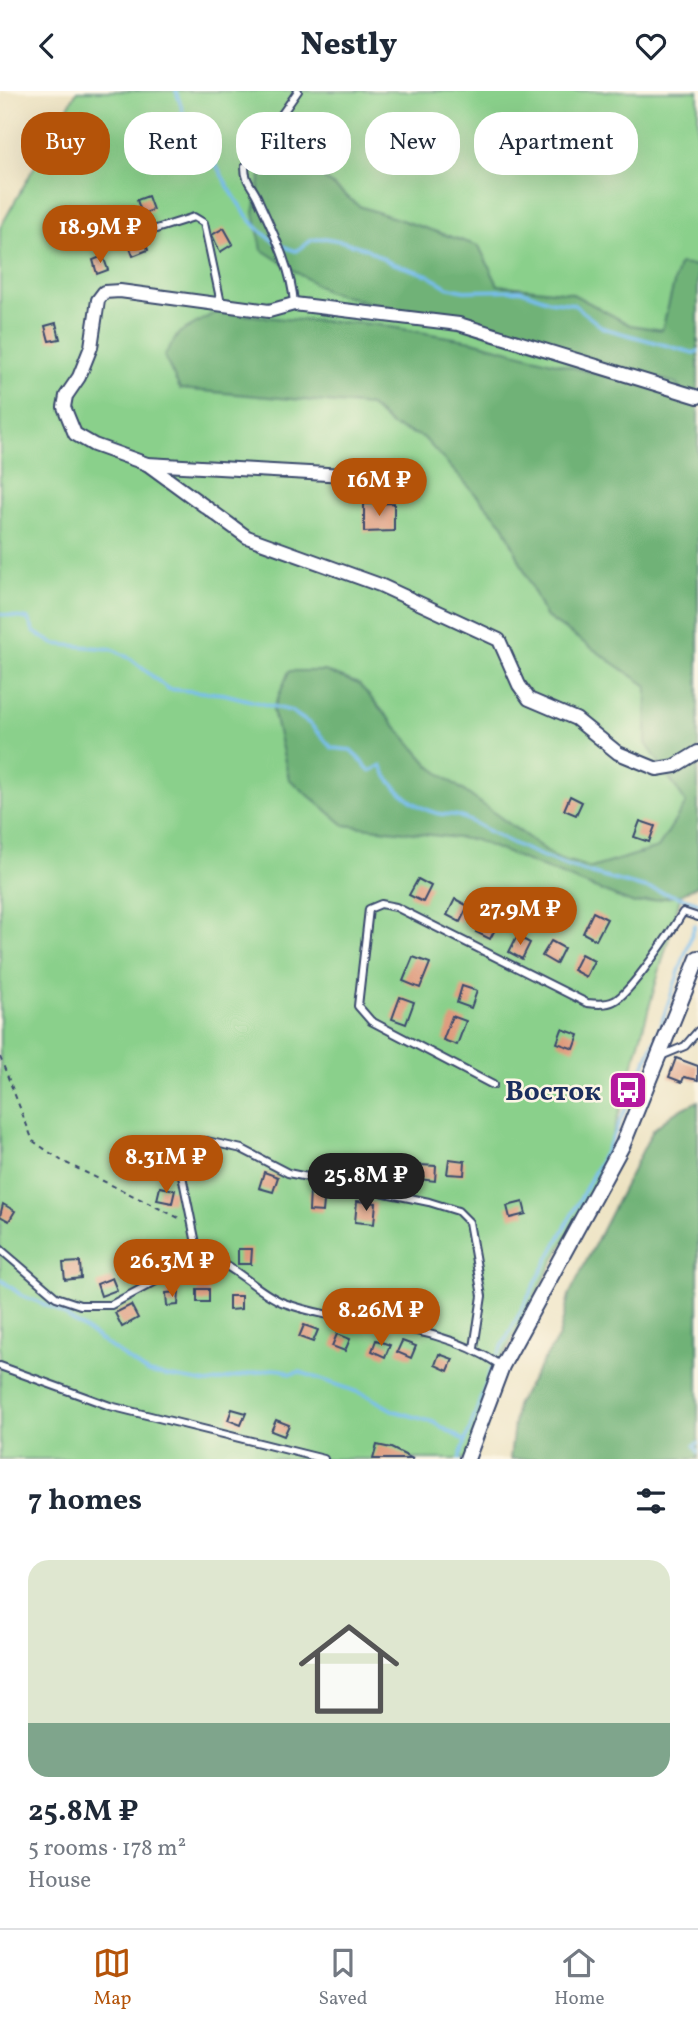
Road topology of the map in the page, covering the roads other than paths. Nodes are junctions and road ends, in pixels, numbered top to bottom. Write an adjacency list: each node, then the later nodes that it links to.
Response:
1 (298, 91): 3 (lane)
2 (115, 242): 4 (lane)
3 (294, 304): 4 (street); 5 (street)
4 (221, 306): 6 (street)
5 (698, 397)
6 (147, 464): 7 (street); 8 (street)
7 (381, 477)
8 (698, 752)
9 (698, 917): 13 (lane)
10 (698, 957): 12 (street)
11 (698, 1031): 12 (lane)
12 (659, 1057): 18 (street)
13 (493, 1086)
14 (0, 1249): 15 (lane)
15 (199, 1258): 16 (lane); 16 (lane)
16 (474, 1348): 18 (lane)
17 (0, 1366): 19 (lane)
18 (502, 1366): 20 (street)
19 (324, 1459)
20 (467, 1459)

